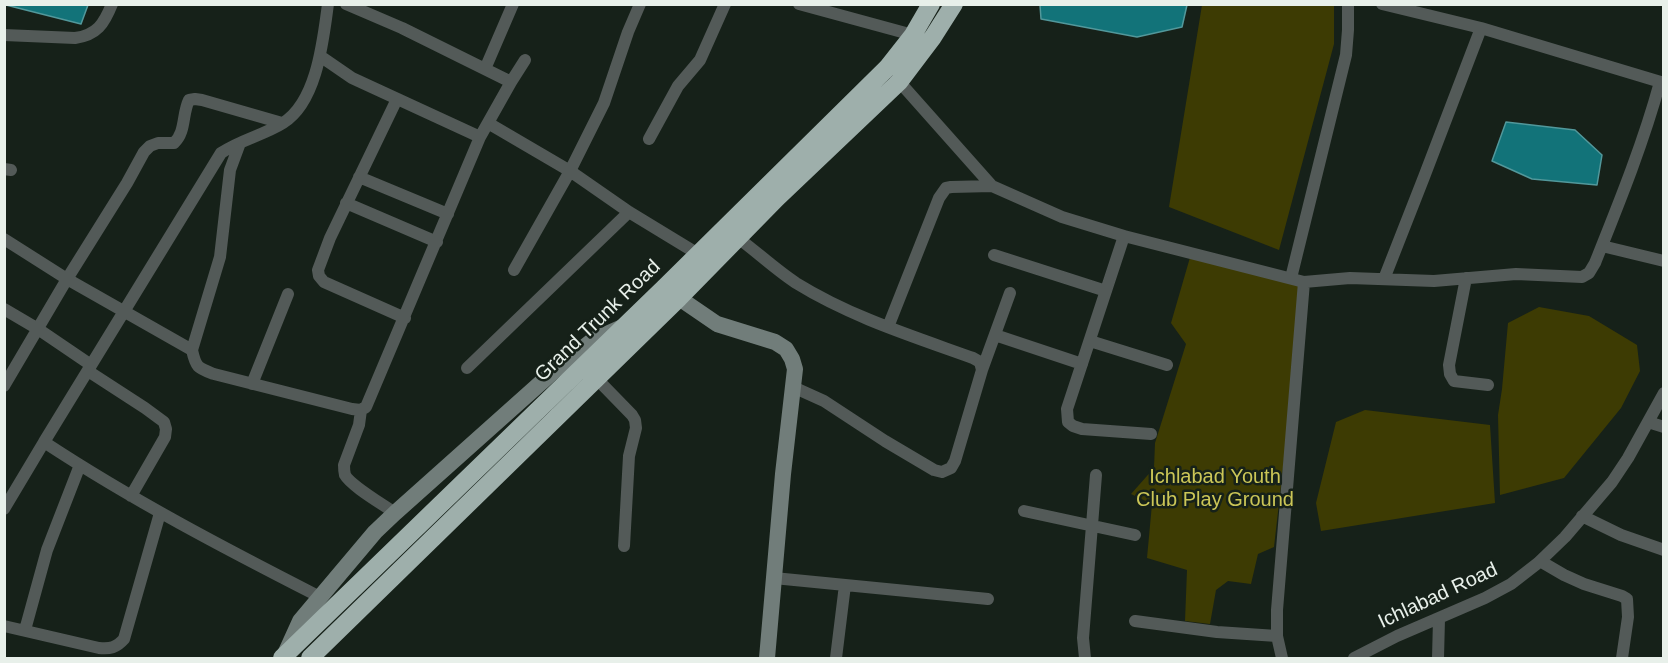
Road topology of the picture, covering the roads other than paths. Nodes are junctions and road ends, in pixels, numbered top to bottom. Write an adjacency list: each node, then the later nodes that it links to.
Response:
1 (112, 4): 13 (street)
2 (328, 4): 15 (street)
3 (346, 4): 17 (street)
4 (513, 4): 17 (street)
5 (640, 4): 27 (street)
6 (725, 4): 25 (street)
7 (799, 4): 14 (street)
8 (931, 4): 14 (highway, Grand Trunk Road)
9 (954, 4): 18 (highway, Grand Trunk Road)
10 (1348, 4): 42 (street)
11 (1382, 4): 12 (street)
12 (1480, 28): 20 (street); 45 (street)
13 (4, 34)
14 (913, 35): 18 (highway, Grand Trunk Road)
15 (320, 56): 21 (street); 22 (street)
16 (525, 60): 19 (street)
17 (485, 69): 19 (street)
18 (893, 75): 29 (street); 34 (highway, Grand Trunk Road); 38 (highway, Grand Trunk Road)
19 (511, 82): 23 (street)
20 (1662, 83): 37 (street)
21 (397, 99): 24 (street); 28 (street)
22 (282, 123): 26 (street); 44 (street)
23 (488, 123): 24 (street); 27 (street)
24 (480, 137): 32 (street)
25 (649, 139)
26 (240, 143): 52 (street); 59 (street)
27 (570, 171): 31 (street); 41 (street)
28 (359, 177): 30 (street); 32 (street)
29 (992, 186): 33 (street); 55 (street)
30 (346, 203): 36 (street); 53 (street)
31 (629, 212): 38 (street); 63 (street)
32 (448, 214): 36 (street)
33 (1124, 236): 42 (street); 47 (street)
34 (738, 238): 50 (highway, Grand Trunk Road); 55 (street)
35 (4, 239): 44 (street)
36 (436, 242): 53 (street)
37 (1602, 246): 40 (street); 43 (street)
38 (698, 254): 54 (highway, Grand Trunk Road)
39 (994, 255): 47 (street)
40 (1664, 261)
41 (514, 270)
42 (1290, 278): 46 (street)
43 (1466, 278): 45 (street); 67 (street)
44 (67, 279): 52 (street); 56 (street)
45 (1384, 279): 46 (street)
46 (1304, 282): 98 (street)
47 (1106, 291): 58 (street)
48 (1010, 292): 57 (street)
49 (288, 294): 66 (street)
50 (679, 298): 65 (highway, Grand Trunk Road); 69 (street)
51 (4, 309): 56 (street)
52 (123, 312): 59 (street); 62 (street)
53 (405, 318): 71 (street)
54 (625, 326): 82 (street); 99 (highway, Grand Trunk Road)
55 (888, 327): 64 (street)
56 (38, 329): 62 (street); 68 (street)
57 (995, 335): 60 (street); 64 (street)
58 (1090, 341): 60 (street); 61 (street)
59 (192, 350): 66 (street)
60 (1082, 364): 74 (street)
61 (1167, 365)
62 (90, 368): 75 (street); 78 (street)
63 (467, 368)
64 (982, 370): 69 (street)
65 (596, 378): 86 (street); 97 (highway, Grand Trunk Road)
66 (252, 384): 71 (street)
67 (1488, 385)
68 (4, 386)
69 (793, 387): 89 (street)
70 (1664, 393): 72 (street, Ichlabad Road)
71 (361, 410): 82 (street)
72 (1648, 422): 73 (street); 83 (street, Ichlabad Road)
73 (1664, 428)
74 (1151, 434)
75 (44, 442): 76 (street); 79 (street)
76 (80, 465): 78 (street); 96 (street)
77 (1096, 474): 84 (street)
78 (130, 496): 81 (street)
79 (4, 508)
80 (1024, 511): 84 (street)
81 (160, 513): 91 (street); 96 (street)
82 (395, 513): 91 (street)
83 (1582, 516): 87 (street); 88 (street, Ichlabad Road)
84 (1092, 527): 85 (street); 104 (street)
85 (1135, 536)
86 (624, 546)
87 (1664, 550)
88 (1540, 561): 93 (street, Ichlabad Road); 108 (street)
89 (774, 578): 90 (street); 102 (street)
90 (845, 585): 92 (street); 103 (street)
91 (320, 597): 99 (street)
92 (988, 598)
93 (1439, 619): 106 (street, Ichlabad Road); 107 (street)
94 (1135, 621): 98 (street)
95 (4, 626): 96 (street)
96 (25, 630)
97 (339, 630): 100 (highway, Grand Trunk Road); 101 (street)
98 (1277, 636): 105 (street)
99 (283, 658)
100 (310, 658)
101 (322, 658)
102 (767, 658)
103 (836, 658)
104 (1085, 658)
105 (1282, 658)
106 (1354, 658)
107 (1438, 658)
108 (1622, 658)

